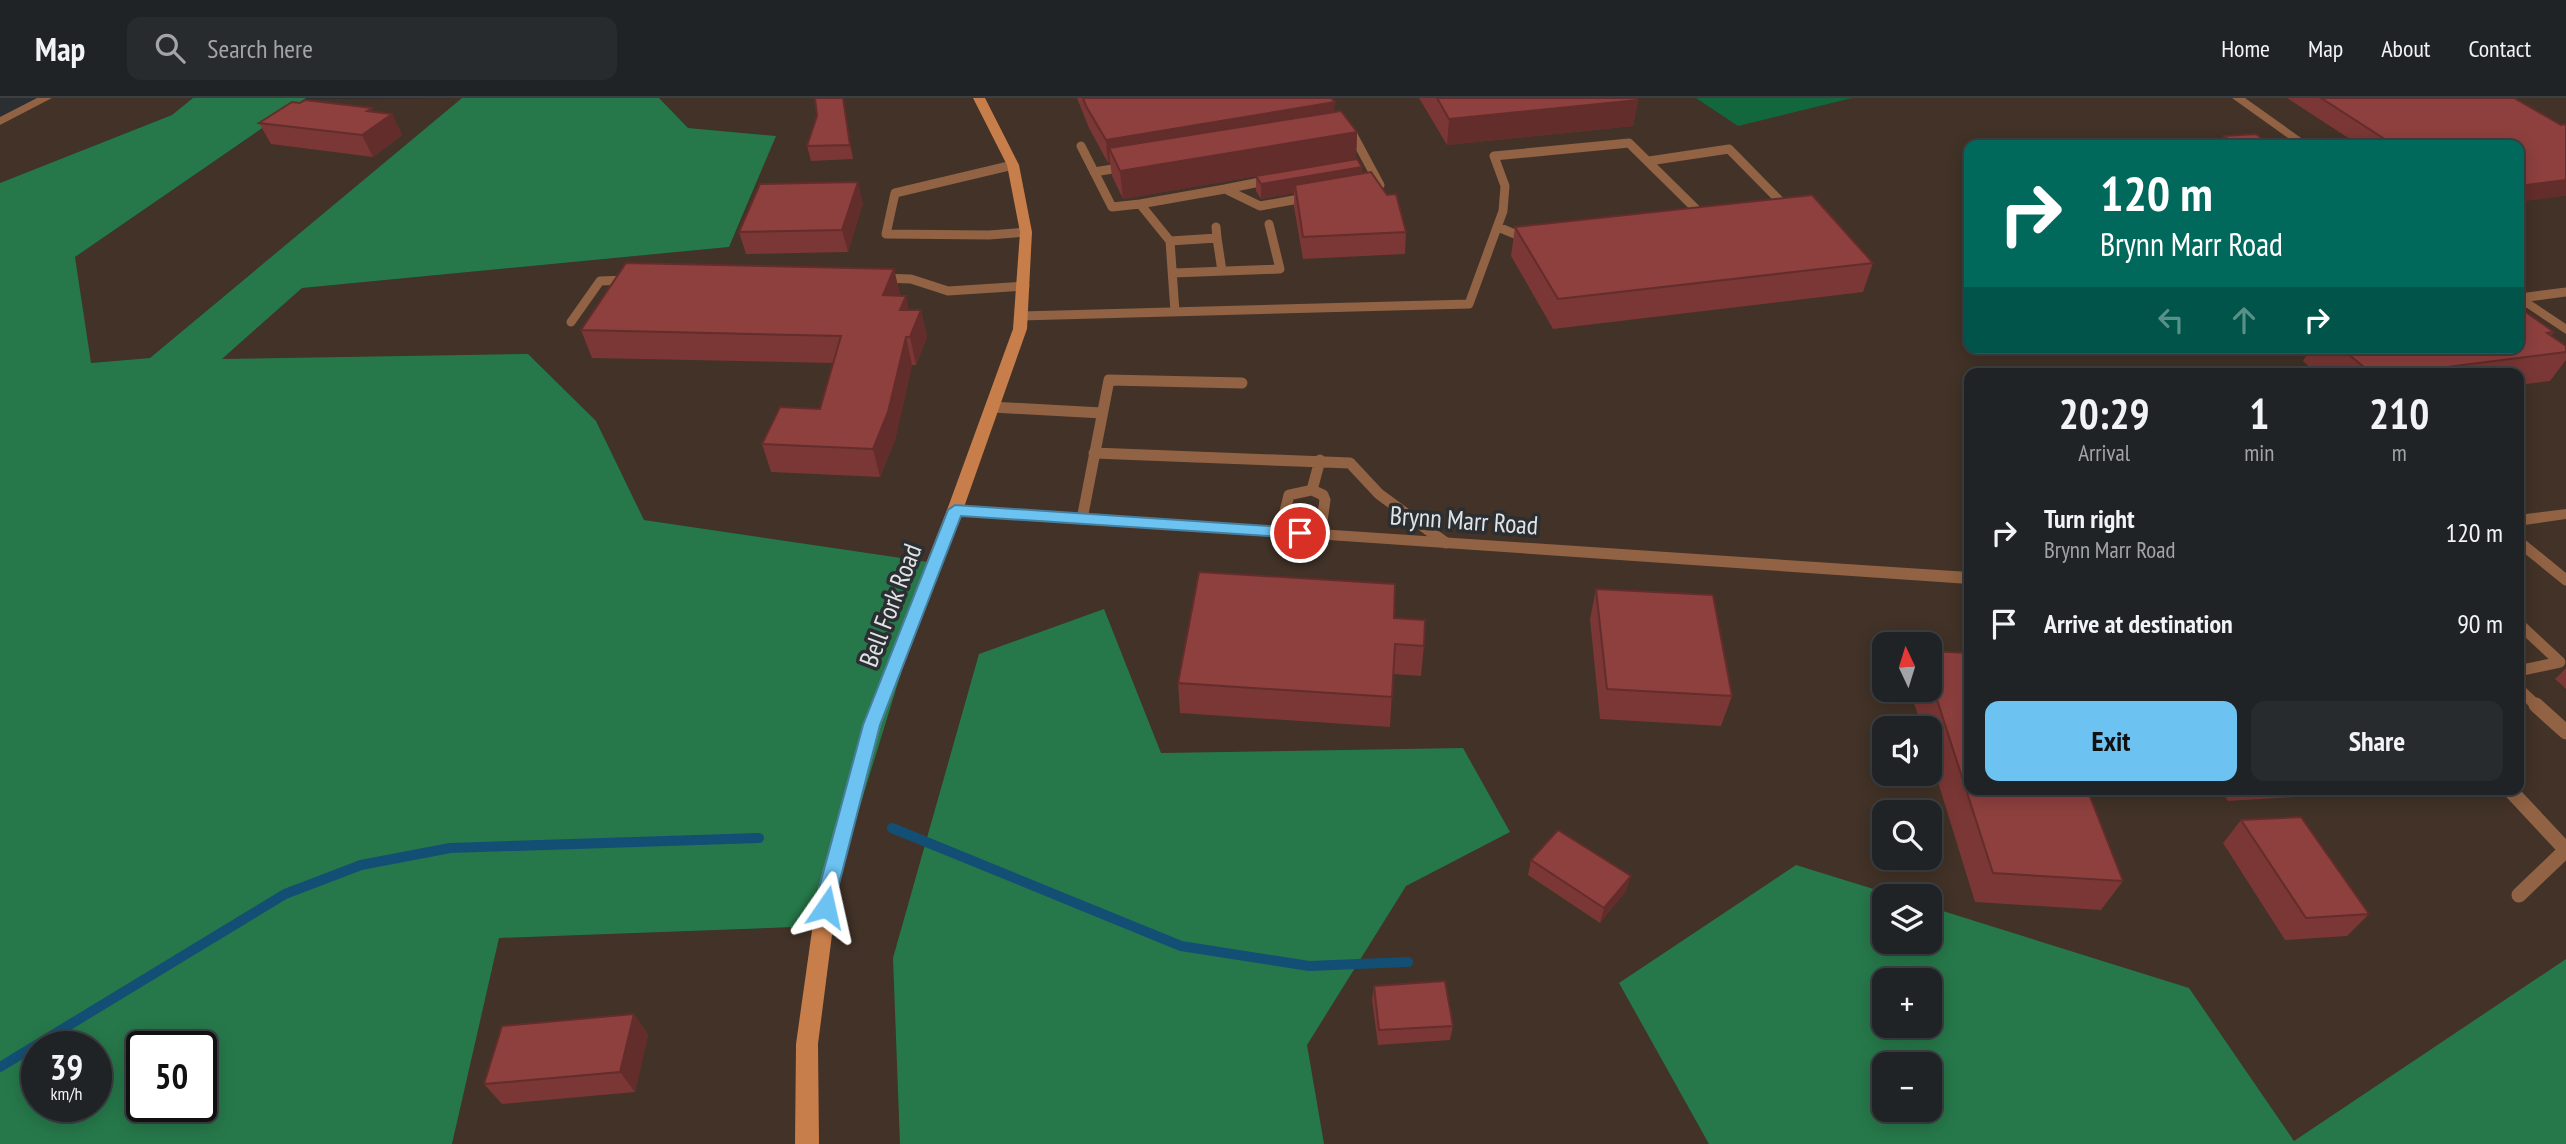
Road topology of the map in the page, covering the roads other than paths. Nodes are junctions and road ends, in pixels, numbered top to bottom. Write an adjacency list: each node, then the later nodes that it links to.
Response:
1 (46, 98): 4 (street)
2 (980, 98): 10 (main road, Bell Fork Road)
3 (2238, 98): 6 (street)
4 (0, 122)
5 (1336, 131): 9 (lane)
6 (2298, 140)
7 (1081, 146): 13 (lane)
8 (1649, 161): 19 (lane); 20 (lane); 22 (lane)
9 (1369, 164): 12 (lane); 16 (lane)
10 (1013, 165): 23 (main road, Bell Fork Road); 23 (lane)
11 (1134, 165): 13 (lane)
12 (1357, 166)
13 (1094, 172): 18 (lane)
14 (1283, 178): 15 (lane)
15 (1225, 189): 17 (lane); 18 (lane)
16 (1353, 190)
17 (1326, 194)
18 (1140, 204): 25 (lane)
19 (1785, 206)
20 (1691, 219)
21 (1269, 224): 26 (lane)
22 (1498, 227): 24 (lane); 34 (lane)
23 (1026, 232): 30 (main road, Bell Fork Road)
24 (1532, 240)
25 (1170, 241): 26 (lane); 27 (lane)
26 (1222, 271): 27 (lane)
27 (1173, 273): 34 (lane)
28 (869, 277): 30 (lane)
29 (640, 280): 36 (lane)
30 (1024, 286): 35 (main road, Bell Fork Road)
31 (2564, 294): 32 (lane)
32 (2524, 297)
33 (2524, 301): 37 (street)
34 (1175, 312): 35 (lane)
35 (1021, 316): 39 (main road, Bell Fork Road)
36 (571, 322)
37 (2566, 330)
38 (1242, 383): 40 (lane)
39 (992, 407): 40 (lane); 44 (main road, Bell Fork Road)
40 (1102, 412): 41 (lane)
41 (1094, 453): 42 (lane); 46 (lane)
42 (1320, 460): 43 (lane); 50 (lane)
43 (1312, 490): 48 (lane); 49 (lane)
44 (955, 510): 46 (street, Brynn Marr Road); 60 (main road, Bell Fork Road)
45 (2566, 514): 47 (street)
46 (1082, 519): 48 (street, Brynn Marr Road)
47 (2524, 520)
48 (1280, 532): 49 (street, Brynn Marr Road)
49 (1320, 535): 50 (street, Brynn Marr Road)
50 (1446, 543): 52 (street, Brynn Marr Road)
51 (2524, 546): 53 (lane)
52 (1964, 578)
53 (2566, 580)
54 (2524, 629): 55 (lane)
55 (2524, 670)
56 (2524, 694): 57 (lane)
57 (2566, 732)
58 (2514, 795): 59 (lane)
59 (2519, 895)
60 (807, 1144)

